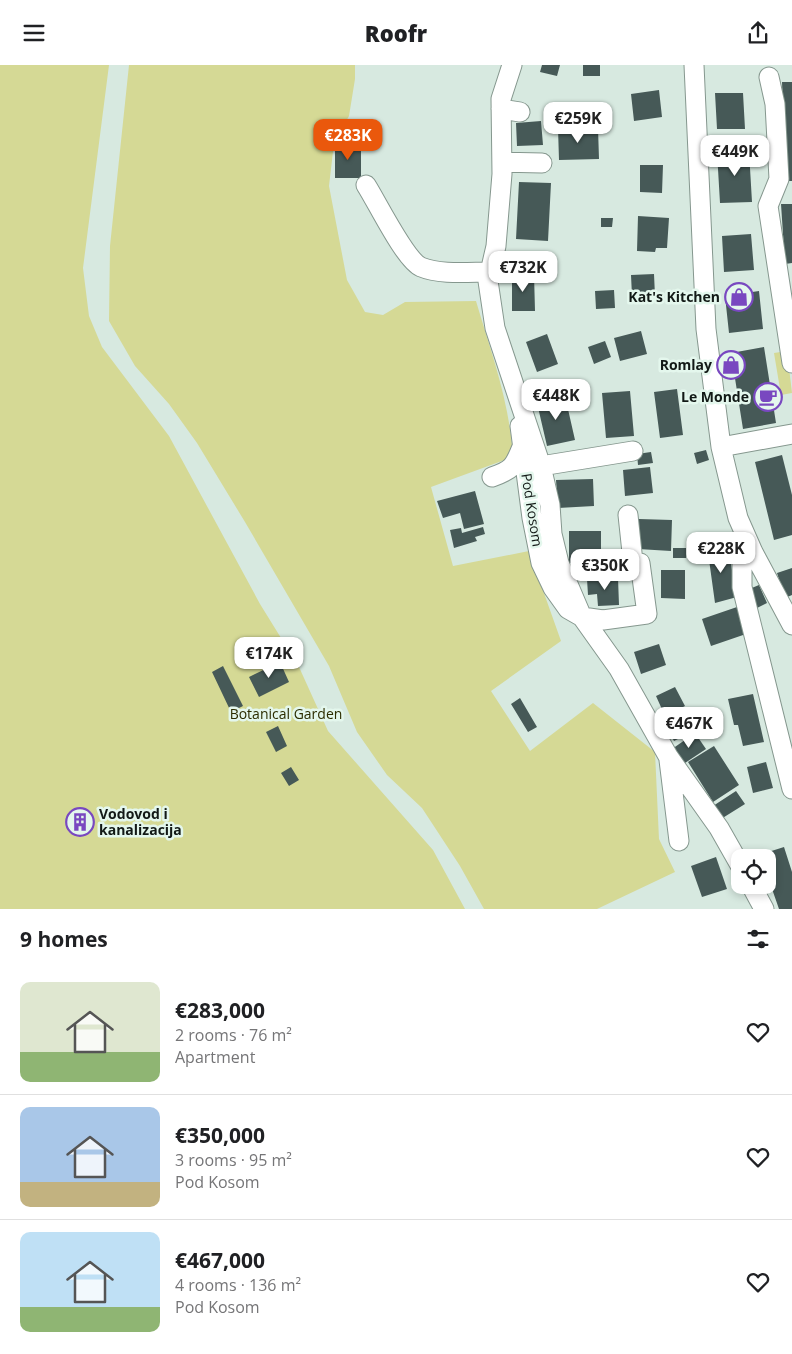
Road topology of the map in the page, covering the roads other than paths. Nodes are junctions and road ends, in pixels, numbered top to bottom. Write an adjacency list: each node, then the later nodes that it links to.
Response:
1 (512, 65): 4 (street, Pod Kosom)
2 (694, 65): 14 (street)
3 (769, 77): 10 (street)
4 (501, 109): 5 (street); 6 (street, Pod Kosom)
5 (520, 112)
6 (502, 162): 7 (street); 9 (street, Pod Kosom)
7 (542, 163)
8 (366, 185): 9 (street)
9 (490, 272): 11 (street, Pod Kosom)
10 (792, 363)
11 (516, 387): 13 (street, Pod Kosom); 16 (street, Pod Kosom)
12 (792, 434): 14 (street)
13 (522, 446): 17 (street); 20 (street, Pod Kosom)
14 (721, 447): 19 (street)
15 (633, 451): 16 (street, Pod Kosom)
16 (540, 466): 20 (street, Pod Kosom)
17 (492, 477)
18 (628, 515): 20 (street)
19 (753, 552): 21 (street); 23 (street)
20 (582, 617): 22 (street, Pod Kosom)
21 (792, 625)
22 (668, 756): 24 (street, Pod Kosom); 25 (street, Pod Kosom)
23 (792, 789)
24 (679, 841)
25 (731, 850)
26 (756, 894): 27 (street)
27 (764, 909)

